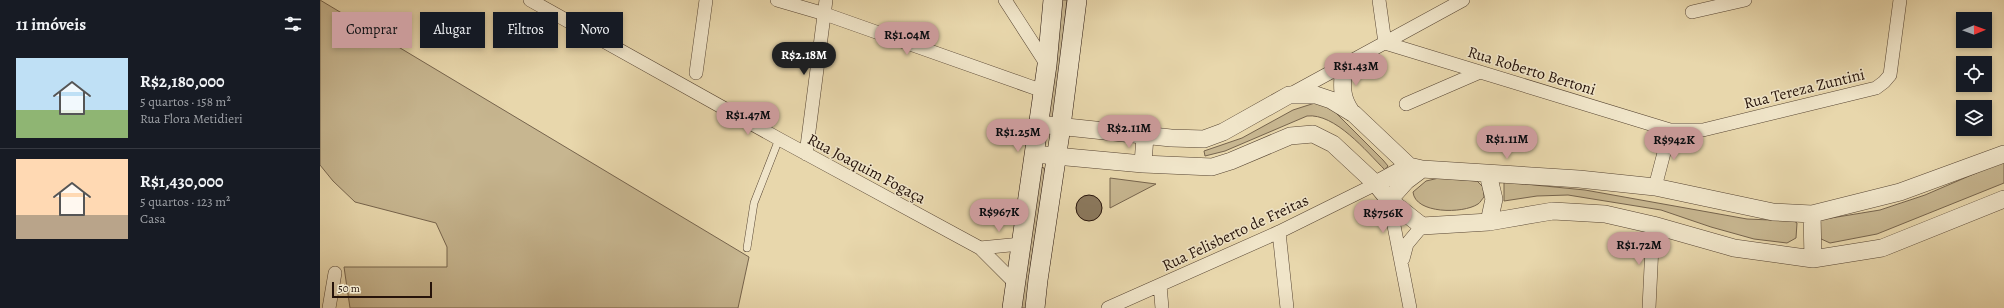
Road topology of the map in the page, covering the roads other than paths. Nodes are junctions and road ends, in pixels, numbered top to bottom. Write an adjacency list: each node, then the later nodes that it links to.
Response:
1 (530, 0): 27 (street, Rua Joaquim Fogaça)
2 (706, 0): 18 (street)
3 (777, 0): 13 (street)
4 (826, 0): 13 (street)
5 (1005, 0): 15 (street)
6 (1052, 0): 15 (main road)
7 (1077, 0): 24 (main road)
8 (1379, 0): 14 (street)
9 (1462, 0): 14 (street)
10 (1745, 0): 12 (street)
11 (1900, 0): 25 (street, Rua Tereza Zuntini)
12 (1692, 12)
13 (825, 14): 19 (street); 28 (street)
14 (1385, 43): 16 (street); 17 (street, Rua Roberto Bertoni)
15 (1047, 65): 19 (main road)
16 (1344, 65): 20 (street); 22 (street)
17 (1480, 72): 21 (street); 25 (street, Rua Roberto Bertoni)
18 (696, 73)
19 (1043, 91): 23 (main road)
20 (1289, 95): 22 (street); 26 (street)
21 (1406, 104)
22 (1354, 114): 33 (street)
23 (1038, 124): 24 (street); 29 (main road)
24 (1061, 126): 26 (street); 31 (main road)
25 (1670, 130): 36 (street)
26 (1144, 136): 32 (street)
27 (779, 140): 28 (street, Rua Joaquim Fogaça); 45 (lane)
28 (806, 154): 46 (street, Rua Joaquim Fogaça)
29 (1034, 154): 31 (street); 44 (main road)
30 (2004, 154): 39 (street)
31 (1057, 157): 32 (street); 54 (main road)
32 (1143, 164): 35 (street)
33 (1415, 167): 34 (street); 35 (street); 38 (street)
34 (1488, 174): 36 (street); 40 (street)
35 (1376, 184): 38 (street); 43 (street, Rua Felisberto de Freitas)
36 (1655, 187): 39 (street)
37 (2004, 199): 47 (street)
38 (1389, 200): 42 (street); 48 (street)
39 (1812, 214): 47 (street)
40 (1489, 222): 41 (street); 42 (street)
41 (1653, 225): 47 (street); 59 (street)
42 (1422, 226): 48 (street)
43 (1279, 232): 51 (street, Rua Felisberto de Freitas); 57 (street)
44 (1020, 244): 46 (street); 50 (main road)
45 (747, 248)
46 (980, 248): 50 (street, Rua Joaquim Fogaça)
47 (1813, 259)
48 (1402, 263): 58 (street)
49 (335, 273): 52 (street)
50 (1014, 283): 53 (main road)
51 (1160, 285): 55 (street, Rua Felisberto de Freitas); 56 (street)
52 (329, 308)
53 (1012, 308)
54 (1035, 308)
55 (1108, 308)
56 (1162, 308)
57 (1287, 308)
58 (1410, 308)
59 (1649, 308)

